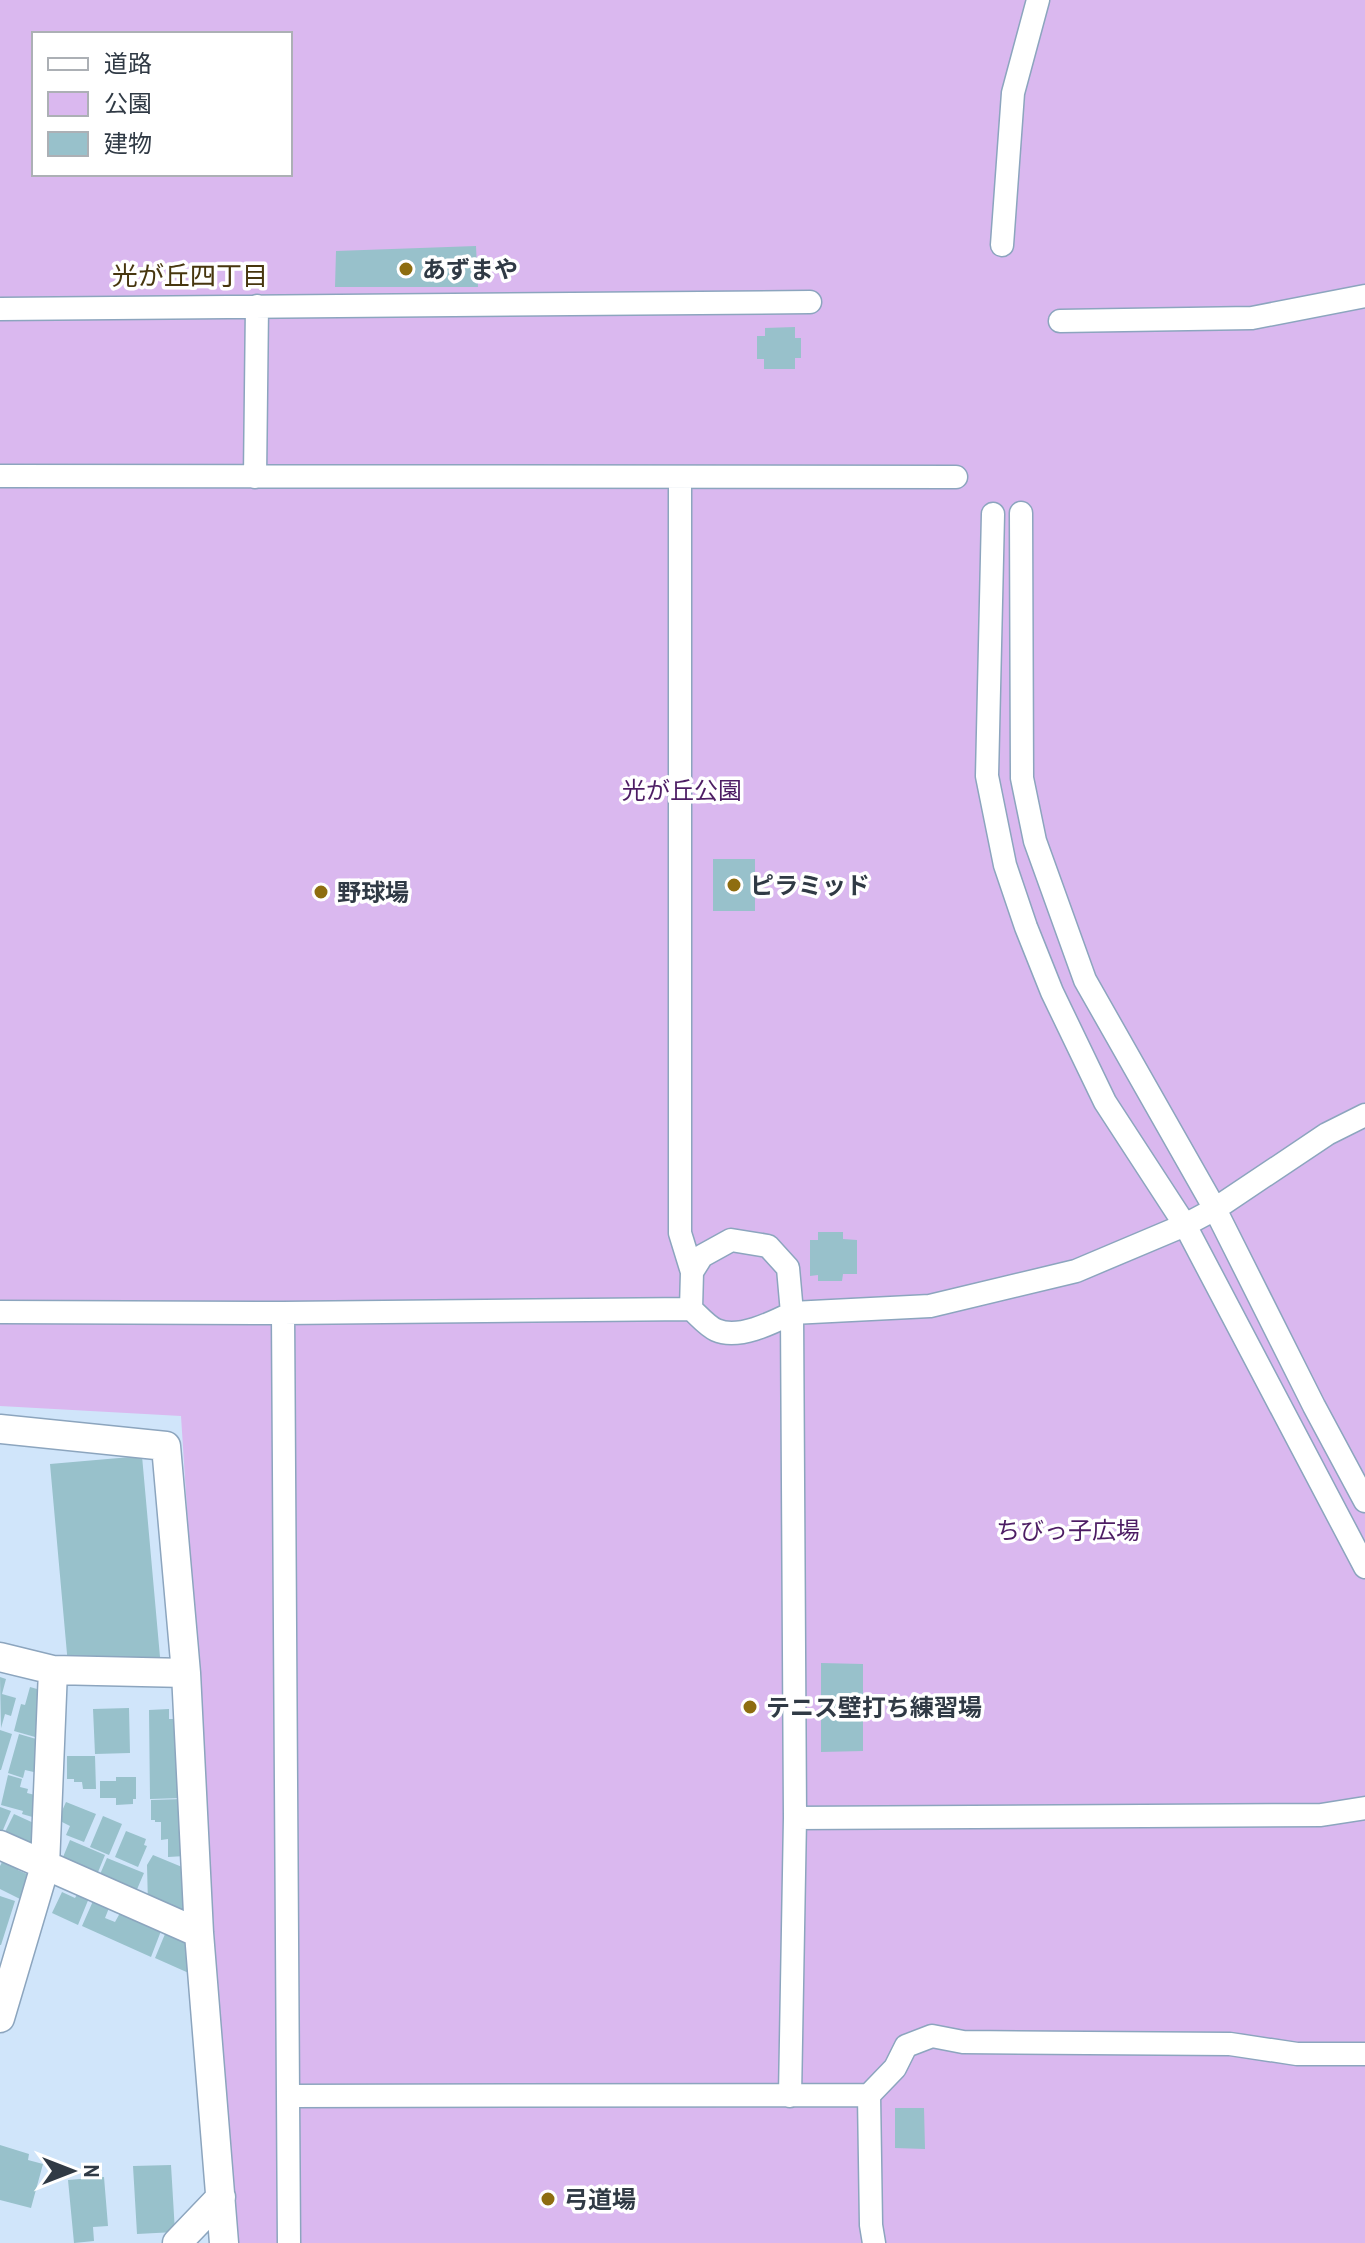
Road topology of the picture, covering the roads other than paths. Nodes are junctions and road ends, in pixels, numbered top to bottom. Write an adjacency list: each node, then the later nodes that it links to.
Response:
1 (1038, 0): 2 (street)
2 (1002, 245)
3 (1365, 296): 7 (street)
4 (810, 302): 5 (street)
5 (257, 306): 6 (street); 9 (street)
6 (0, 309)
7 (1060, 321)
8 (0, 476): 9 (street)
9 (255, 477): 10 (street)
10 (680, 477): 11 (street); 17 (street)
11 (956, 477)
12 (1021, 513): 15 (street)
13 (993, 514): 16 (street)
14 (1365, 1115): 15 (street)
15 (1215, 1209): 16 (street); 23 (street)
16 (1185, 1225): 21 (street); 24 (street)
17 (692, 1272): 18 (street); 21 (street)
18 (691, 1309): 20 (street); 21 (street)
19 (0, 1312): 20 (street)
20 (283, 1313): 37 (street)
21 (792, 1313): 29 (street)
22 (0, 1429): 27 (street)
23 (1365, 1501)
24 (1365, 1567)
25 (0, 1657): 26 (street)
26 (53, 1670): 27 (street); 31 (street)
27 (186, 1673): 32 (street)
28 (1365, 1808): 29 (street)
29 (795, 1818): 38 (street)
30 (0, 1845): 31 (street)
31 (45, 1866): 32 (street); 33 (street)
32 (199, 1933): 39 (street)
33 (6, 1982): 34 (street)
34 (0, 2018)
35 (1365, 2054): 36 (street)
36 (869, 2095): 38 (street); 43 (street)
37 (288, 2096): 38 (street); 42 (street)
38 (790, 2096)
39 (221, 2197): 40 (street); 41 (street)
40 (177, 2243)
41 (224, 2243)
42 (289, 2243)
43 (874, 2243)

